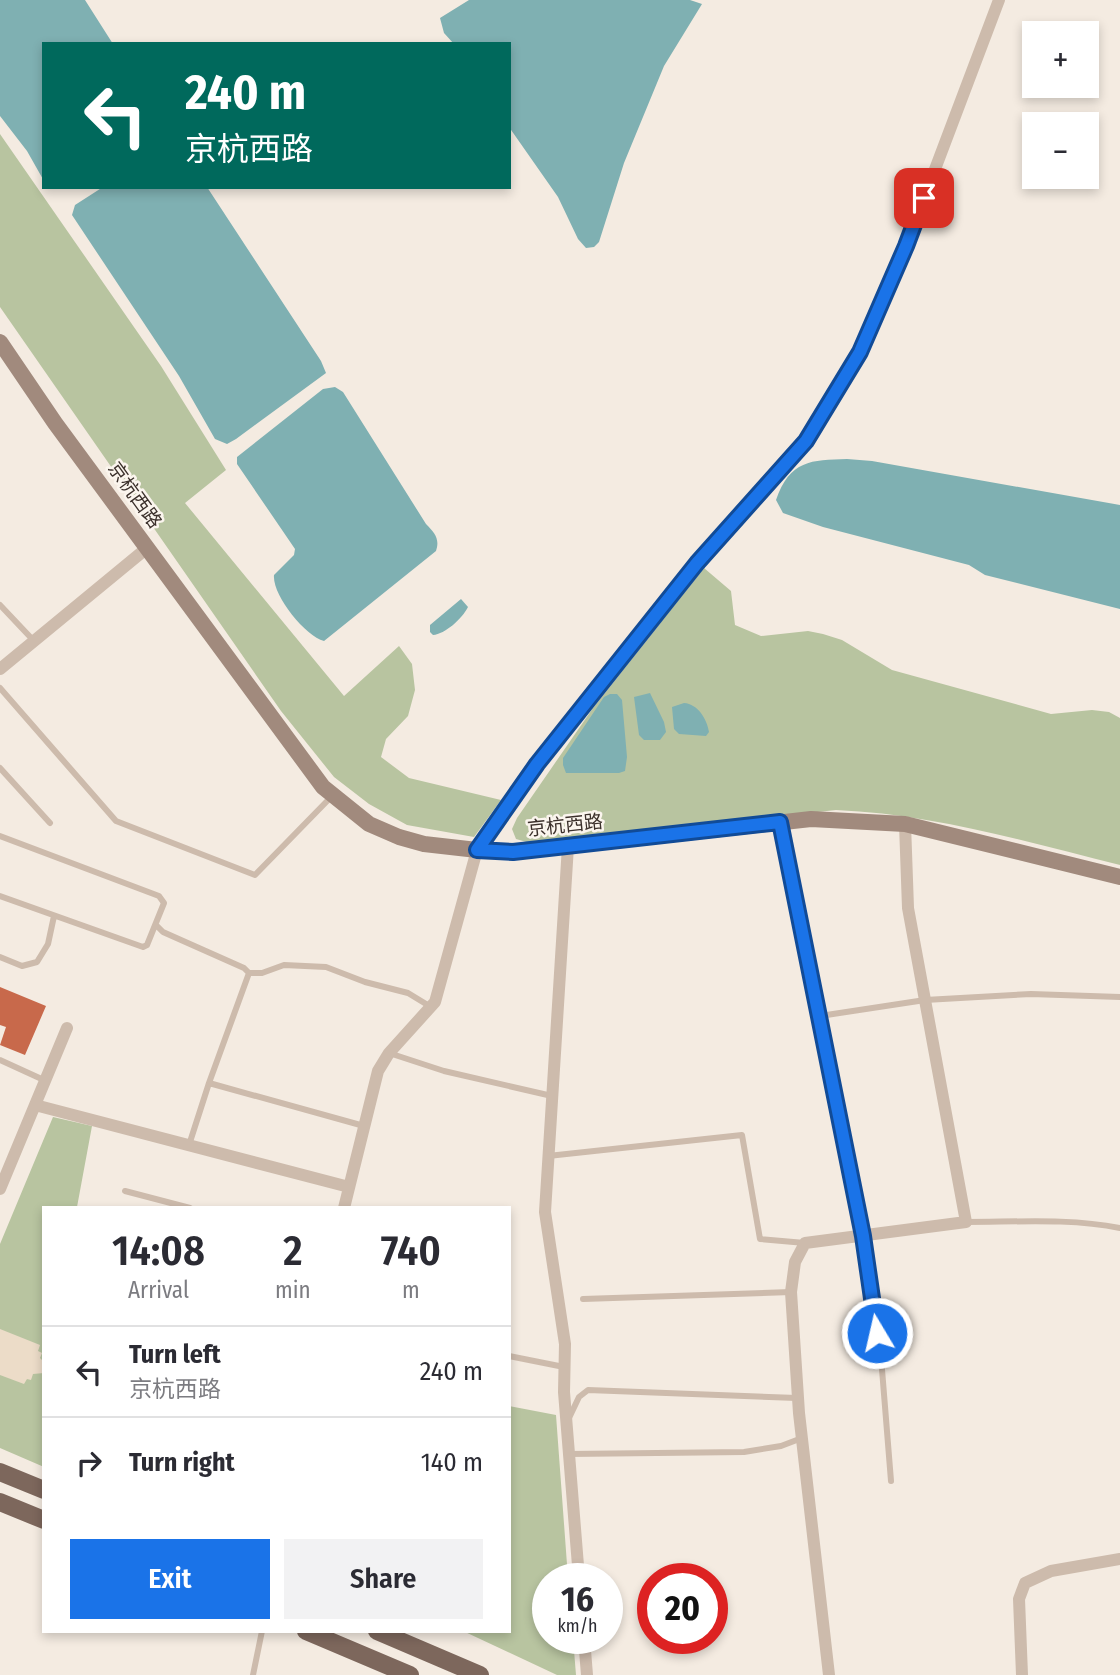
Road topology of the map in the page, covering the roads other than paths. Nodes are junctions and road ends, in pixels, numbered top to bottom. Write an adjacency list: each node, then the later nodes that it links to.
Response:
1 (999, 0): 15 (street)
2 (0, 342): 3 (main road, 京杭西路)
3 (147, 548): 5 (street); 9 (main road, 京杭西路)
4 (0, 605): 5 (lane)
5 (34, 641): 6 (street)
6 (0, 668)
7 (0, 688): 9 (lane)
8 (0, 768): 11 (lane)
9 (333, 795): 15 (main road, 京杭西路)
10 (780, 822): 12 (main road, 京杭西路); 14 (main road, 京杭西路); 25 (lane)
11 (50, 823)
12 (905, 824): 16 (main road, 京杭西路); 23 (street)
13 (0, 836): 19 (lane)
14 (568, 846): 15 (main road, 京杭西路); 31 (street)
15 (477, 850): 24 (street)
16 (1120, 877)
17 (0, 896): 18 (lane)
18 (54, 916): 19 (lane); 20 (lane)
19 (156, 925): 21 (lane)
20 (0, 957)
21 (249, 974): 24 (lane); 30 (lane)
22 (1120, 997): 23 (lane)
23 (925, 1000): 25 (lane); 41 (street)
24 (431, 1007): 27 (street)
25 (820, 1016): 43 (lane)
26 (67, 1028): 29 (street)
27 (389, 1054): 31 (lane); 33 (street)
28 (0, 1060): 29 (lane)
29 (46, 1081): 32 (street)
30 (209, 1083): 33 (lane); 34 (lane)
31 (552, 1096): 35 (street)
32 (36, 1105): 34 (street); 37 (street)
33 (364, 1126): 36 (street)
34 (189, 1145): 36 (street)
35 (548, 1156): 44 (lane); 48 (street)
36 (349, 1187): 40 (street)
37 (0, 1189)
38 (125, 1191): 39 (lane)
39 (182, 1206)
40 (344, 1206)
41 (966, 1222): 42 (lane); 43 (street)
42 (1120, 1228)
43 (863, 1236): 44 (street); 54 (lane)
44 (805, 1243): 45 (street)
45 (791, 1292): 46 (lane); 49 (street)
46 (583, 1299)
47 (511, 1356): 48 (lane)
48 (564, 1367): 50 (street)
49 (798, 1398): 50 (lane); 51 (street)
50 (566, 1422): 52 (street)
51 (802, 1438): 52 (lane); 68 (street)
52 (569, 1454): 59 (street)
53 (0, 1472): 55 (main road)
54 (891, 1481)
55 (42, 1489)
56 (0, 1502): 57 (main road)
57 (42, 1519)
58 (1120, 1559): 69 (street)
59 (578, 1563)
60 (262, 1633): 64 (lane)
61 (311, 1633): 65 (main road)
62 (382, 1633): 66 (main road)
63 (585, 1654): 67 (street)
64 (253, 1675)
65 (410, 1675)
66 (480, 1675)
67 (586, 1675)
68 (829, 1675)
69 (1022, 1675)

